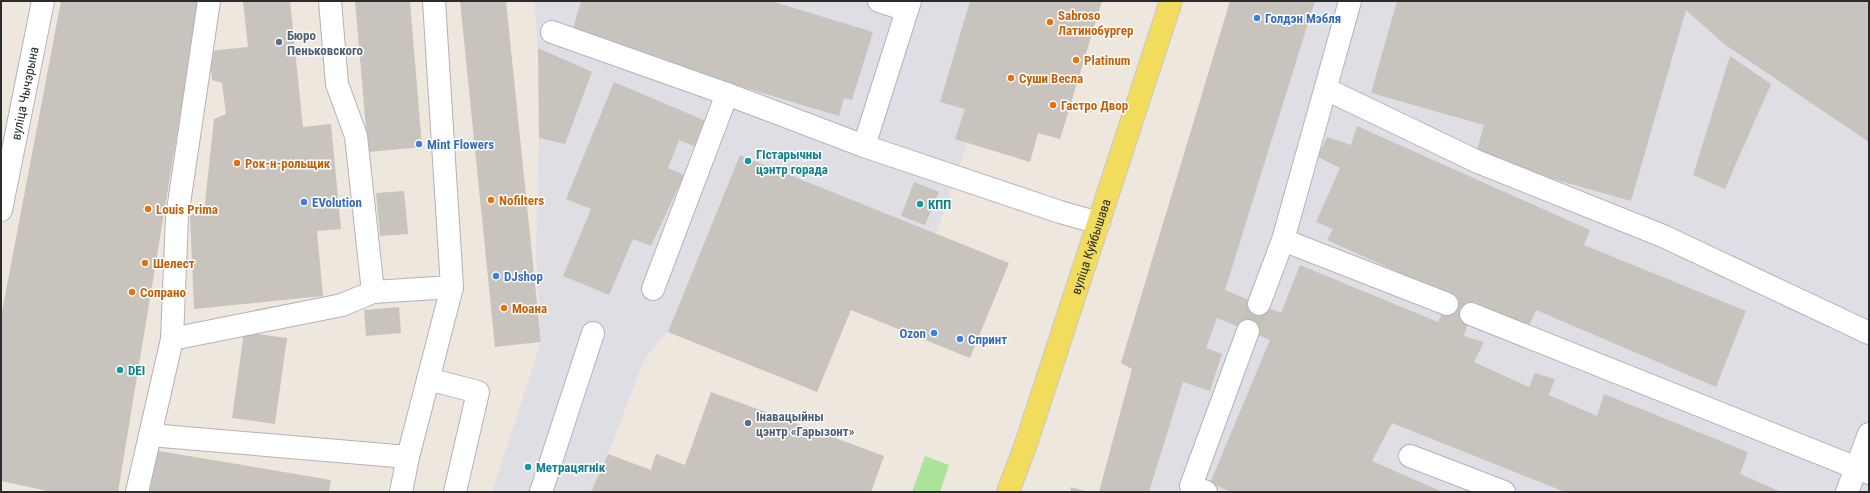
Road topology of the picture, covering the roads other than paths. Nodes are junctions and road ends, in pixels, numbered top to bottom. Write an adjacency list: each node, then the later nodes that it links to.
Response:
1 (43, 1): 13 (street, вуліца Чычэрына)
2 (209, 1): 25 (street)
3 (330, 1): 18 (street)
4 (434, 1): 16 (street)
5 (879, 1): 8 (street)
6 (1171, 1): 14 (main road, вуліца Куйбышава)
7 (1350, 1): 10 (street)
8 (909, 6): 12 (street)
9 (552, 32): 11 (street)
10 (1326, 89): 15 (street); 24 (street)
11 (727, 94): 12 (street); 17 (street)
12 (864, 146): 14 (street)
13 (1, 210)
14 (1099, 223): 36 (main road, вуліца Куйбышава)
15 (1283, 240): 19 (street); 20 (street)
16 (452, 287): 18 (street); 26 (street)
17 (653, 289)
18 (373, 292): 25 (street)
19 (1259, 304)
20 (1447, 304)
21 (1471, 314): 31 (street)
22 (1248, 331): 37 (street)
23 (593, 333): 35 (street)
24 (1869, 333)
25 (172, 340): 28 (street)
26 (428, 378): 30 (street); 34 (street)
27 (1869, 434): 31 (street)
28 (150, 435): 30 (street); 32 (street)
29 (1410, 456): 38 (street)
30 (408, 457): 33 (street)
31 (1863, 470): 39 (street)
32 (137, 492)
33 (401, 492)
34 (455, 492)
35 (541, 492)
36 (1008, 492)
37 (1206, 492)
38 (1504, 492)
39 (1847, 492)

